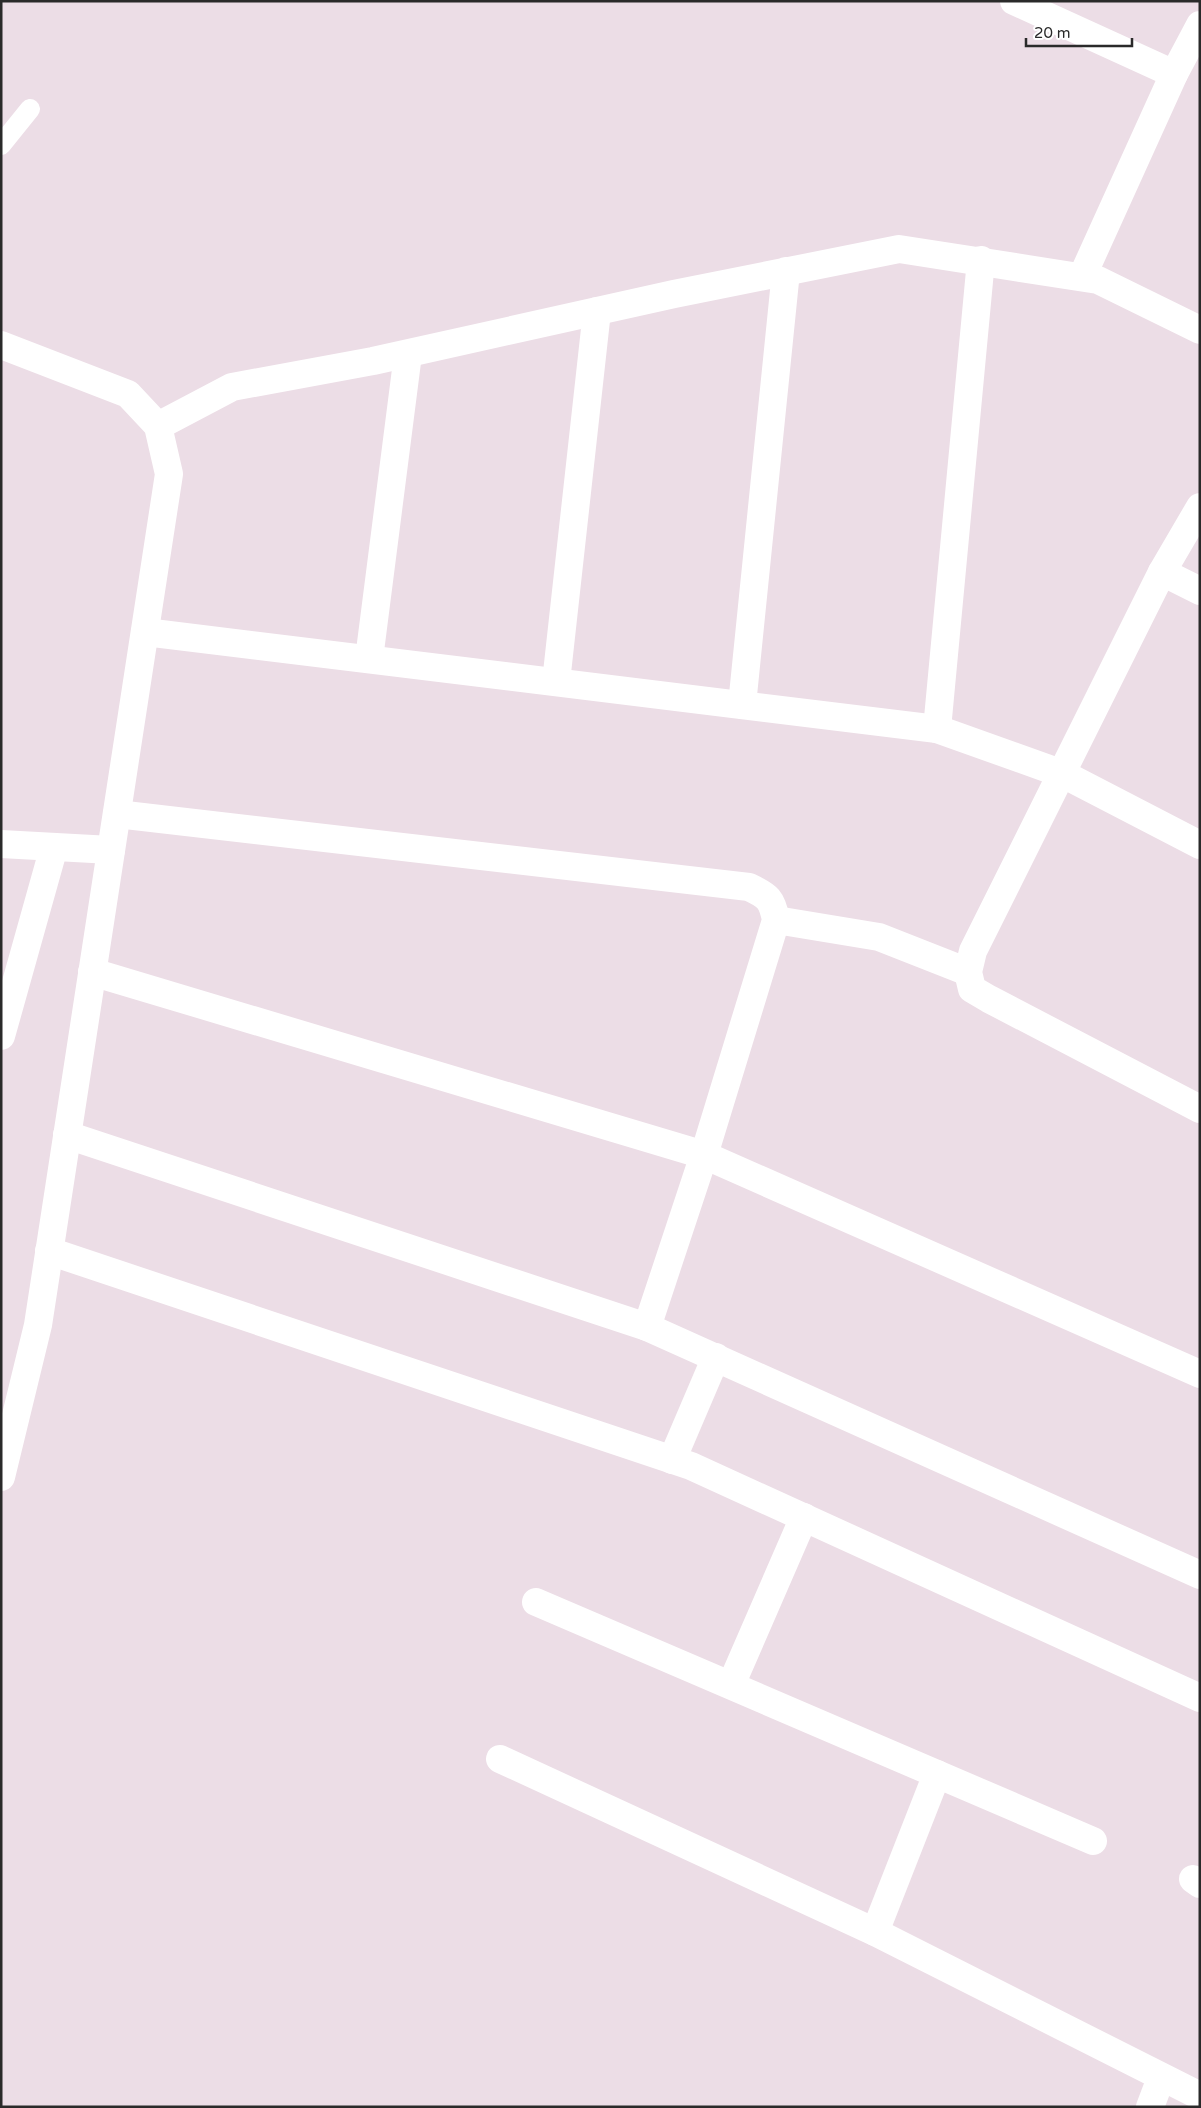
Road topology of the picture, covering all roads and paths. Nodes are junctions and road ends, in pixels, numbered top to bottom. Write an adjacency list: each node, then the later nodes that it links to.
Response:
1 (1014, 1): 3 (street)
2 (1200, 25): 3 (street)
3 (1174, 74): 8 (street)
4 (30, 109): 5 (lane)
5 (1, 145)
6 (981, 260): 7 (street); 8 (street); 21 (street)
7 (786, 271): 9 (street); 20 (street)
8 (1082, 277): 10 (street)
9 (597, 311): 12 (street); 19 (street)
10 (1200, 330)
11 (1, 345): 13 (street)
12 (408, 354): 13 (street); 18 (street)
13 (158, 426): 17 (street)
14 (1200, 506): 15 (street)
15 (1162, 572): 16 (street); 22 (street)
16 (1200, 591)
17 (145, 632): 18 (street); 23 (street)
18 (369, 659): 19 (street)
19 (556, 682): 20 (street)
20 (742, 705): 21 (street)
21 (937, 729): 22 (street)
22 (1063, 774): 25 (street); 30 (street)
23 (117, 814): 27 (street); 28 (street)
24 (1, 844): 26 (street)
25 (1200, 845)
26 (54, 847): 27 (street); 31 (street)
27 (111, 850): 29 (street)
28 (776, 920): 30 (street); 34 (street)
29 (92, 972): 33 (street); 34 (street)
30 (968, 972): 32 (street)
31 (1, 1036)
32 (1200, 1109)
33 (67, 1135): 35 (street); 36 (street)
34 (704, 1155): 36 (street); 38 (street)
35 (49, 1251): 39 (street); 40 (street)
36 (647, 1326): 37 (street)
37 (716, 1357): 39 (street); 42 (street)
38 (1200, 1374)
39 (672, 1460): 41 (street)
40 (1, 1476)
41 (804, 1517): 44 (street); 45 (street)
42 (1200, 1575)
43 (536, 1602): 44 (street)
44 (731, 1685): 47 (street)
45 (1200, 1698)
46 (500, 1759): 49 (street)
47 (937, 1774): 48 (street); 49 (street)
48 (1093, 1841)
49 (875, 1932): 50 (street)
50 (1161, 2078): 51 (street); 52 (street)
51 (1200, 2096)
52 (1150, 2107)

